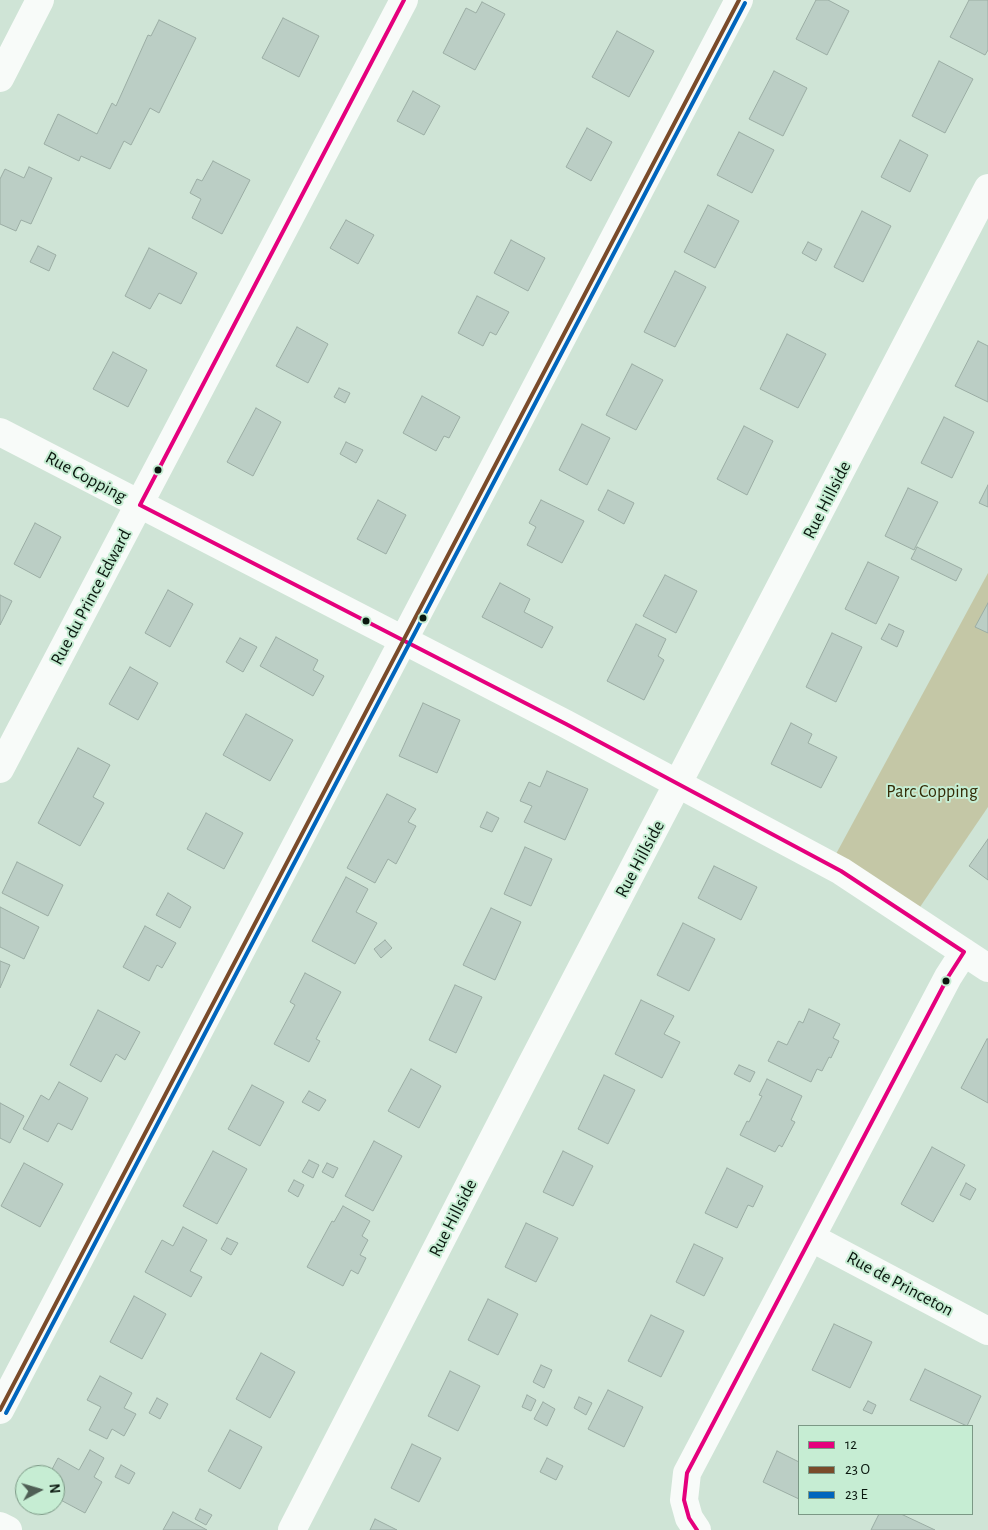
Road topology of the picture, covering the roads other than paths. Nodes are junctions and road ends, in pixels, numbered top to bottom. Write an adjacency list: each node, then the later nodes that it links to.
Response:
1 (40, 0): 4 (street)
2 (404, 0): 7 (street, Rue du Prince Edward)
3 (739, 0): 8 (street)
4 (0, 78)
5 (988, 188): 10 (street, Rue Hillside)
6 (0, 432): 7 (street, Rue Copping)
7 (140, 505): 8 (street, Rue Copping); 9 (street, Rue du Prince Edward)
8 (403, 641): 10 (street, Rue Copping); 15 (street)
9 (0, 769)
10 (679, 784): 11 (street, Rue Copping); 18 (street, Rue Hillside)
11 (964, 952): 12 (street, Rue Copping); 13 (street)
12 (988, 968)
13 (812, 1238): 14 (street, Rue de Princeton); 19 (street)
14 (988, 1331)
15 (0, 1410)
16 (0, 1526): 17 (street)
17 (8, 1530)
18 (292, 1530)
19 (697, 1530)

